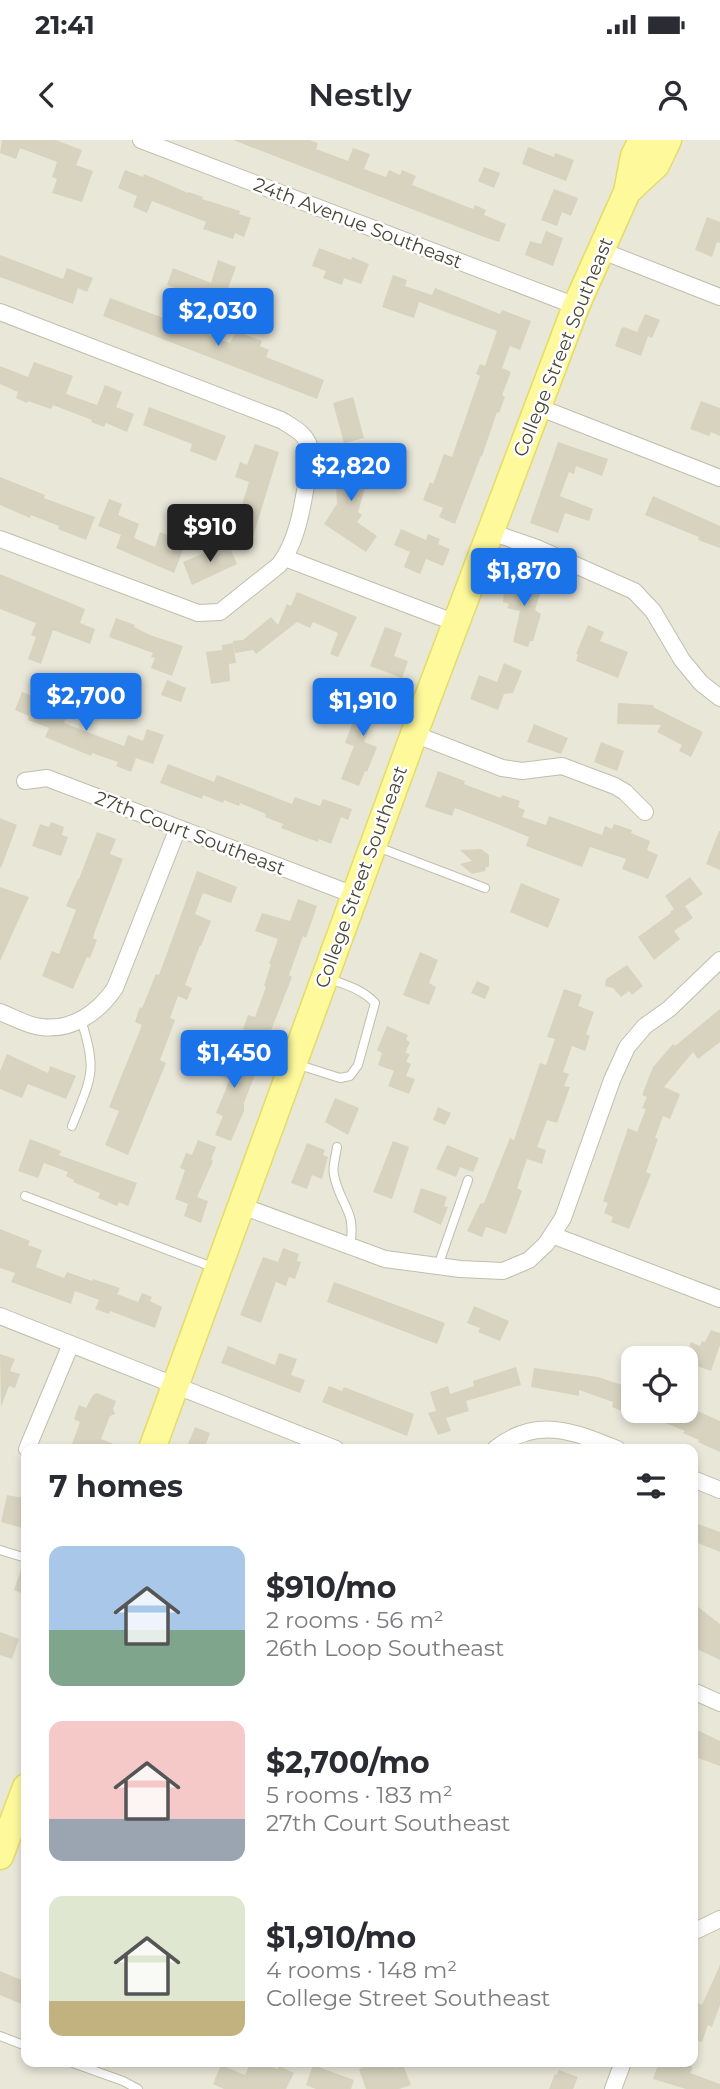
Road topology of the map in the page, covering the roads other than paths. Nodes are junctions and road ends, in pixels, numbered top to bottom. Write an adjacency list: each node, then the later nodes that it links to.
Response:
1 (141, 140): 7 (street, 24th Avenue Southeast)
2 (642, 140): 4 (main road, College Street Southeast)
3 (668, 140): 4 (main road, College Street Southeast)
4 (627, 192): 5 (main road, College Street Southeast)
5 (600, 250): 6 (street); 7 (main road, College Street Southeast)
6 (720, 297)
7 (576, 306): 9 (main road, College Street Southeast)
8 (0, 312): 13 (street)
9 (538, 407): 10 (street); 11 (main road, College Street Southeast)
10 (720, 478)
11 (491, 532): 14 (main road, College Street Southeast); 15 (street)
12 (0, 539): 13 (street)
13 (285, 558): 14 (street)
14 (456, 623): 16 (main road, College Street Southeast)
15 (720, 698)
16 (414, 734): 18 (street); 20 (main road, College Street Southeast)
17 (26, 781): 19 (street, 27th Court Southeast)
18 (645, 812)
19 (178, 828): 22 (street, 27th Court Southeast); 26 (street)
20 (373, 845): 21 (lane); 22 (main road, College Street Southeast)
21 (485, 888)
22 (354, 895): 24 (main road, College Street Southeast)
23 (720, 960): 33 (street)
24 (324, 977): 27 (main road, College Street Southeast); 27 (lane)
25 (0, 1012): 26 (street)
26 (81, 1020): 28 (lane)
27 (293, 1063): 32 (main road, College Street Southeast)
28 (72, 1126)
29 (337, 1147): 34 (lane)
30 (468, 1180): 35 (lane)
31 (25, 1196): 36 (lane)
32 (242, 1206): 34 (street); 36 (main road, College Street Southeast)
33 (552, 1235): 35 (street); 37 (street)
34 (350, 1246): 35 (street)
35 (438, 1266)
36 (218, 1269): 40 (main road, College Street Southeast)
37 (720, 1299)
38 (0, 1316): 39 (street)
39 (71, 1344): 40 (street); 41 (street)
40 (175, 1385): 42 (main road, College Street Southeast); 43 (street)
41 (29, 1444)
42 (154, 1444)
43 (323, 1444)
44 (503, 1444): 45 (street)
45 (605, 1444)
46 (698, 1481): 47 (street)
47 (720, 1490)
48 (0, 1550): 49 (lane)
49 (21, 1556)
50 (698, 1693): 51 (street)
51 (720, 1703)
52 (21, 1806): 53 (main road)
53 (0, 1856)
54 (720, 1919): 55 (street)
55 (698, 1930)
56 (0, 2036): 57 (lane)
57 (21, 2044)
58 (84, 2067): 60 (lane)
59 (621, 2067): 61 (street)
60 (138, 2089)
61 (613, 2089)

